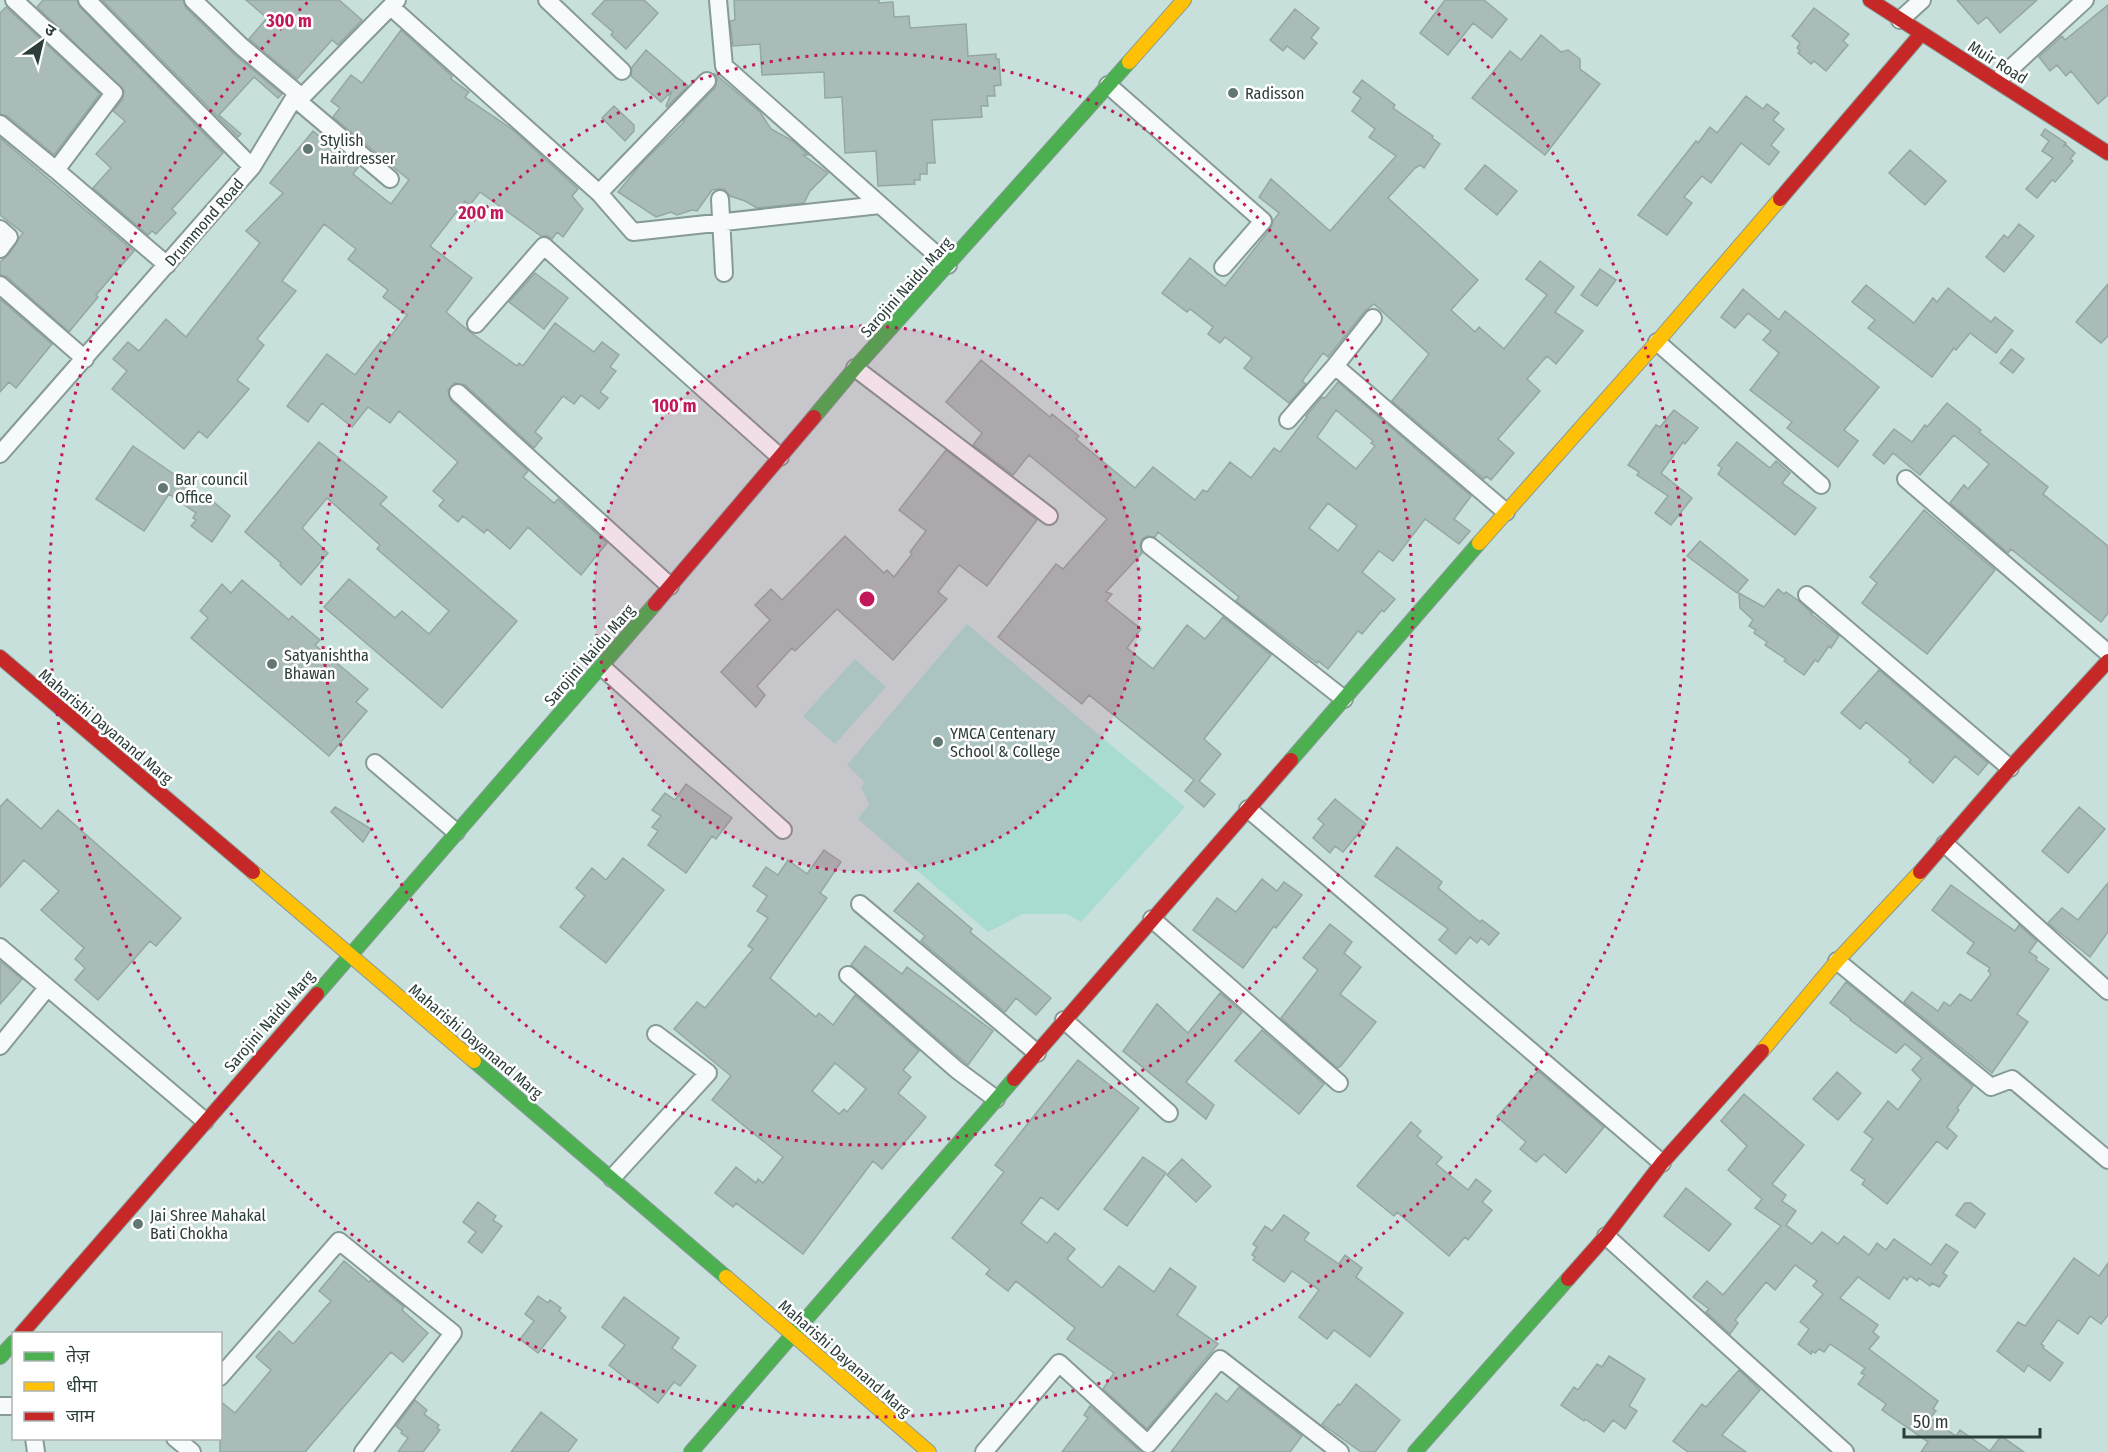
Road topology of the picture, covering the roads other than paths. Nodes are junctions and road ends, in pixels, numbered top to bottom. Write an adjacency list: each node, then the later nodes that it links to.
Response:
1 (14, 0): 21 (street)
2 (87, 0): 20 (street)
3 (193, 0): 17 (street)
4 (547, 0): 13 (street)
5 (718, 0): 25 (street)
6 (1184, 0): 16 (street, Sarojini Naidu Marg)
7 (1870, 0): 11 (street, Muir Road)
8 (1922, 0): 11 (street)
9 (2085, 0): 14 (street)
10 (394, 3): 17 (street, Drummond Road); 23 (street)
11 (1900, 20): 12 (street, Muir Road)
12 (1921, 34): 14 (street, Muir Road); 36 (street)
13 (622, 71)
14 (1998, 80): 19 (street, Muir Road)
15 (707, 81): 23 (street)
16 (1108, 85): 30 (street, Sarojini Naidu Marg); 31 (street)
17 (297, 97): 20 (street, Drummond Road); 22 (street)
18 (0, 124): 21 (street)
19 (2108, 153)
20 (252, 167): 29 (street, Drummond Road)
21 (56, 170): 29 (street)
22 (390, 179)
23 (599, 193): 26 (street)
24 (720, 199): 26 (street)
25 (880, 205): 26 (street); 30 (street)
26 (722, 222): 32 (street)
27 (0, 229): 28 (street)
28 (0, 249)
29 (167, 265): 37 (street, Drummond Road)
30 (948, 265): 39 (street, Sarojini Naidu Marg)
31 (1223, 267)
32 (724, 273)
33 (0, 285): 37 (street)
34 (1373, 318): 38 (street)
35 (476, 324): 43 (street)
36 (1657, 342): 45 (street); 46 (street)
37 (85, 359): 42 (street, Drummond Road)
38 (1335, 366): 41 (street); 46 (street)
39 (855, 368): 43 (street, Sarojini Naidu Marg); 47 (street)
40 (458, 393): 49 (street)
41 (1288, 420)
42 (0, 454)
43 (780, 457): 49 (street, Sarojini Naidu Marg)
44 (1906, 479): 51 (street)
45 (1821, 485)
46 (1506, 512): 55 (street)
47 (1049, 516)
48 (1150, 546): 55 (street)
49 (670, 586): 54 (street, Sarojini Naidu Marg)
50 (1807, 595): 57 (street)
51 (2108, 653)
52 (0, 657): 65 (street, Maharishi Dayanand Marg)
53 (2108, 661): 57 (street)
54 (602, 667): 59 (street); 60 (street, Sarojini Naidu Marg)
55 (1344, 699): 58 (street)
56 (375, 763): 60 (street)
57 (2010, 768): 61 (street)
58 (1248, 809): 63 (street); 79 (street)
59 (783, 830)
60 (456, 832): 65 (street, Sarojini Naidu Marg)
61 (1946, 844): 66 (street); 69 (street)
62 (860, 904): 73 (street)
63 (1152, 919): 70 (street); 74 (street)
64 (0, 947): 68 (street)
65 (349, 955): 77 (street, Sarojini Naidu Marg); 80 (street, Maharishi Dayanand Marg)
66 (1837, 961): 78 (street); 79 (street)
67 (848, 975): 75 (street)
68 (47, 988): 72 (street); 77 (street)
69 (2108, 991)
70 (1064, 1020): 73 (street); 76 (street)
71 (656, 1034): 80 (street)
72 (0, 1046)
73 (1037, 1053): 75 (street)
74 (1339, 1083)
75 (996, 1098): 83 (street)
76 (1169, 1113)
77 (205, 1121): 82 (street, Sarojini Naidu Marg)
78 (2108, 1160)
79 (1662, 1163): 81 (street)
80 (612, 1178): 83 (street, Maharishi Dayanand Marg)
81 (1606, 1236): 94 (street); 95 (street)
82 (23, 1332)
83 (793, 1335): 90 (street); 91 (street, Maharishi Dayanand Marg)
84 (12, 1344): 85 (street)
85 (0, 1357)
86 (222, 1375): 88 (street)
87 (178, 1440): 89 (street)
88 (367, 1450)
89 (192, 1452)
90 (691, 1452)
91 (929, 1452)
92 (984, 1452): 93 (street)
93 (1340, 1452)
94 (1414, 1452)
95 (1845, 1452)

